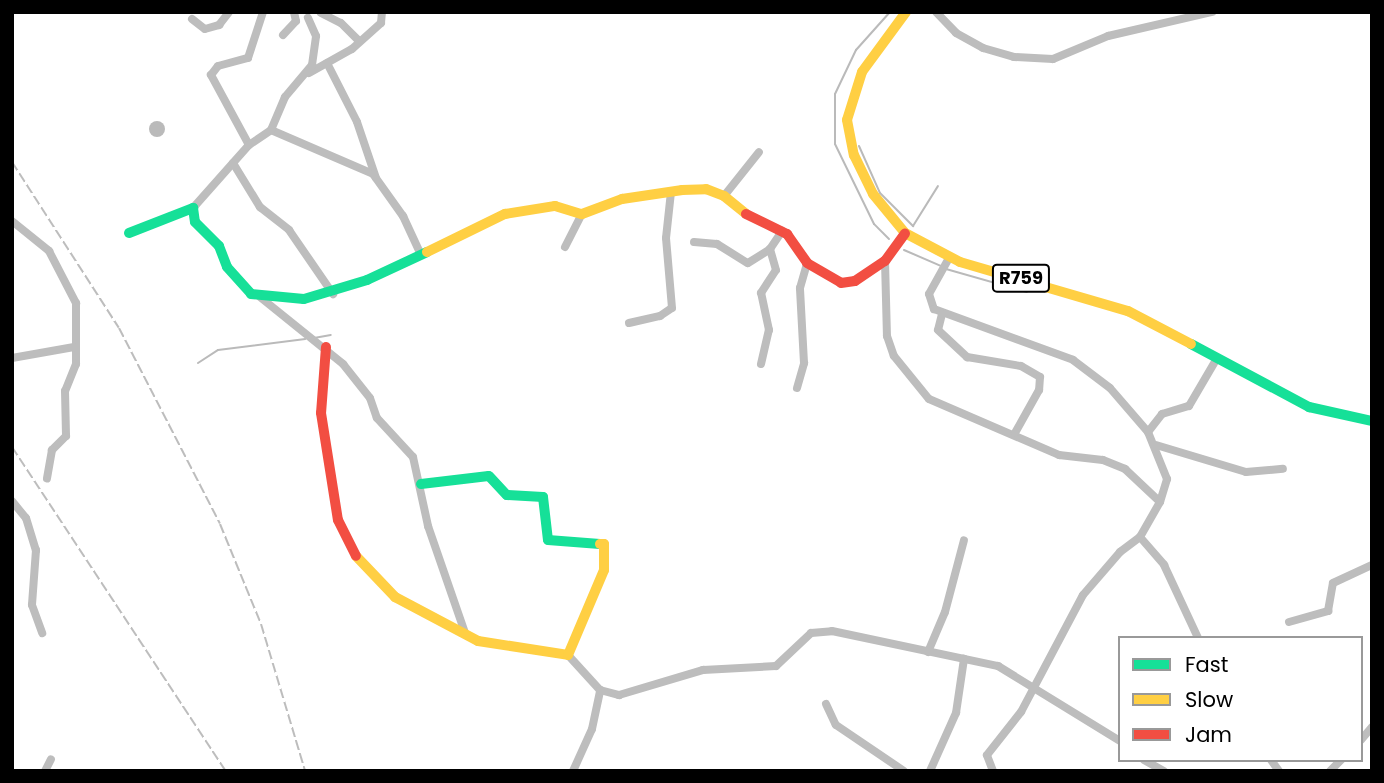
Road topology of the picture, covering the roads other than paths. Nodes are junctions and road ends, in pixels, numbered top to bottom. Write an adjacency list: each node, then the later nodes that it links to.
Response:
1 (229, 12): 10 (street)
2 (263, 12): 16 (street)
3 (321, 12): 9 (street); 12 (street)
4 (382, 12): 12 (street)
5 (906, 12): 27 (street, R759)
6 (936, 12): 7 (street)
7 (1212, 12)
8 (295, 16): 9 (street); 11 (street)
9 (308, 18): 14 (street)
10 (192, 19)
11 (283, 35)
12 (359, 41): 13 (street)
13 (327, 63): 14 (street); 19 (street)
14 (301, 79): 15 (street)
15 (271, 130): 16 (street); 19 (street)
16 (249, 145): 18 (street)
17 (759, 152): 21 (street)
18 (233, 163): 22 (street); 35 (street)
19 (376, 178): 31 (street)
20 (671, 192): 21 (street); 23 (street); 38 (street)
21 (724, 196): 25 (street)
22 (193, 208): 26 (street); 36 (street)
23 (582, 214): 29 (street); 31 (street)
24 (12, 221): 39 (street)
25 (782, 231): 30 (street); 34 (street)
26 (129, 233)
27 (905, 233): 32 (street, R759); 33 (street)
28 (694, 242): 30 (street)
29 (565, 247)
30 (770, 249): 43 (street)
31 (421, 255): 35 (street)
32 (950, 258): 37 (street); 42 (street, R759)
33 (885, 261): 34 (street); 47 (street)
34 (807, 263): 44 (street)
35 (333, 294): 36 (street)
36 (260, 297): 40 (street)
37 (942, 314): 46 (street); 47 (street)
38 (629, 323)
39 (74, 347): 41 (street); 50 (street)
40 (326, 347): 51 (street); 59 (street)
41 (12, 358)
42 (1217, 358): 45 (street, R759); 46 (street)
43 (761, 364)
44 (797, 388)
45 (1372, 421)
46 (1148, 432): 48 (street)
47 (1015, 433): 53 (street)
48 (1156, 445): 49 (street); 53 (street)
49 (1283, 469)
50 (47, 479)
51 (421, 484): 59 (street); 62 (street)
52 (12, 501): 58 (street)
53 (1160, 502): 54 (street)
54 (1140, 537): 60 (street); 64 (street)
55 (964, 540): 61 (street)
56 (1372, 565): 57 (street)
57 (1289, 622)
58 (42, 633)
59 (465, 633): 62 (street)
60 (1197, 636)
61 (928, 652): 63 (street); 65 (street)
62 (568, 655): 65 (street)
63 (964, 659): 64 (street); 75 (street)
64 (1035, 687): 69 (street); 76 (street)
65 (600, 690): 73 (street)
66 (826, 704): 74 (street)
67 (1372, 727): 68 (street)
68 (1366, 739)
69 (1118, 740)
70 (51, 759): 72 (street)
71 (1148, 762): 77 (street)
72 (45, 771)
73 (573, 771)
74 (904, 771)
75 (930, 771)
76 (993, 771)
77 (1164, 771)

